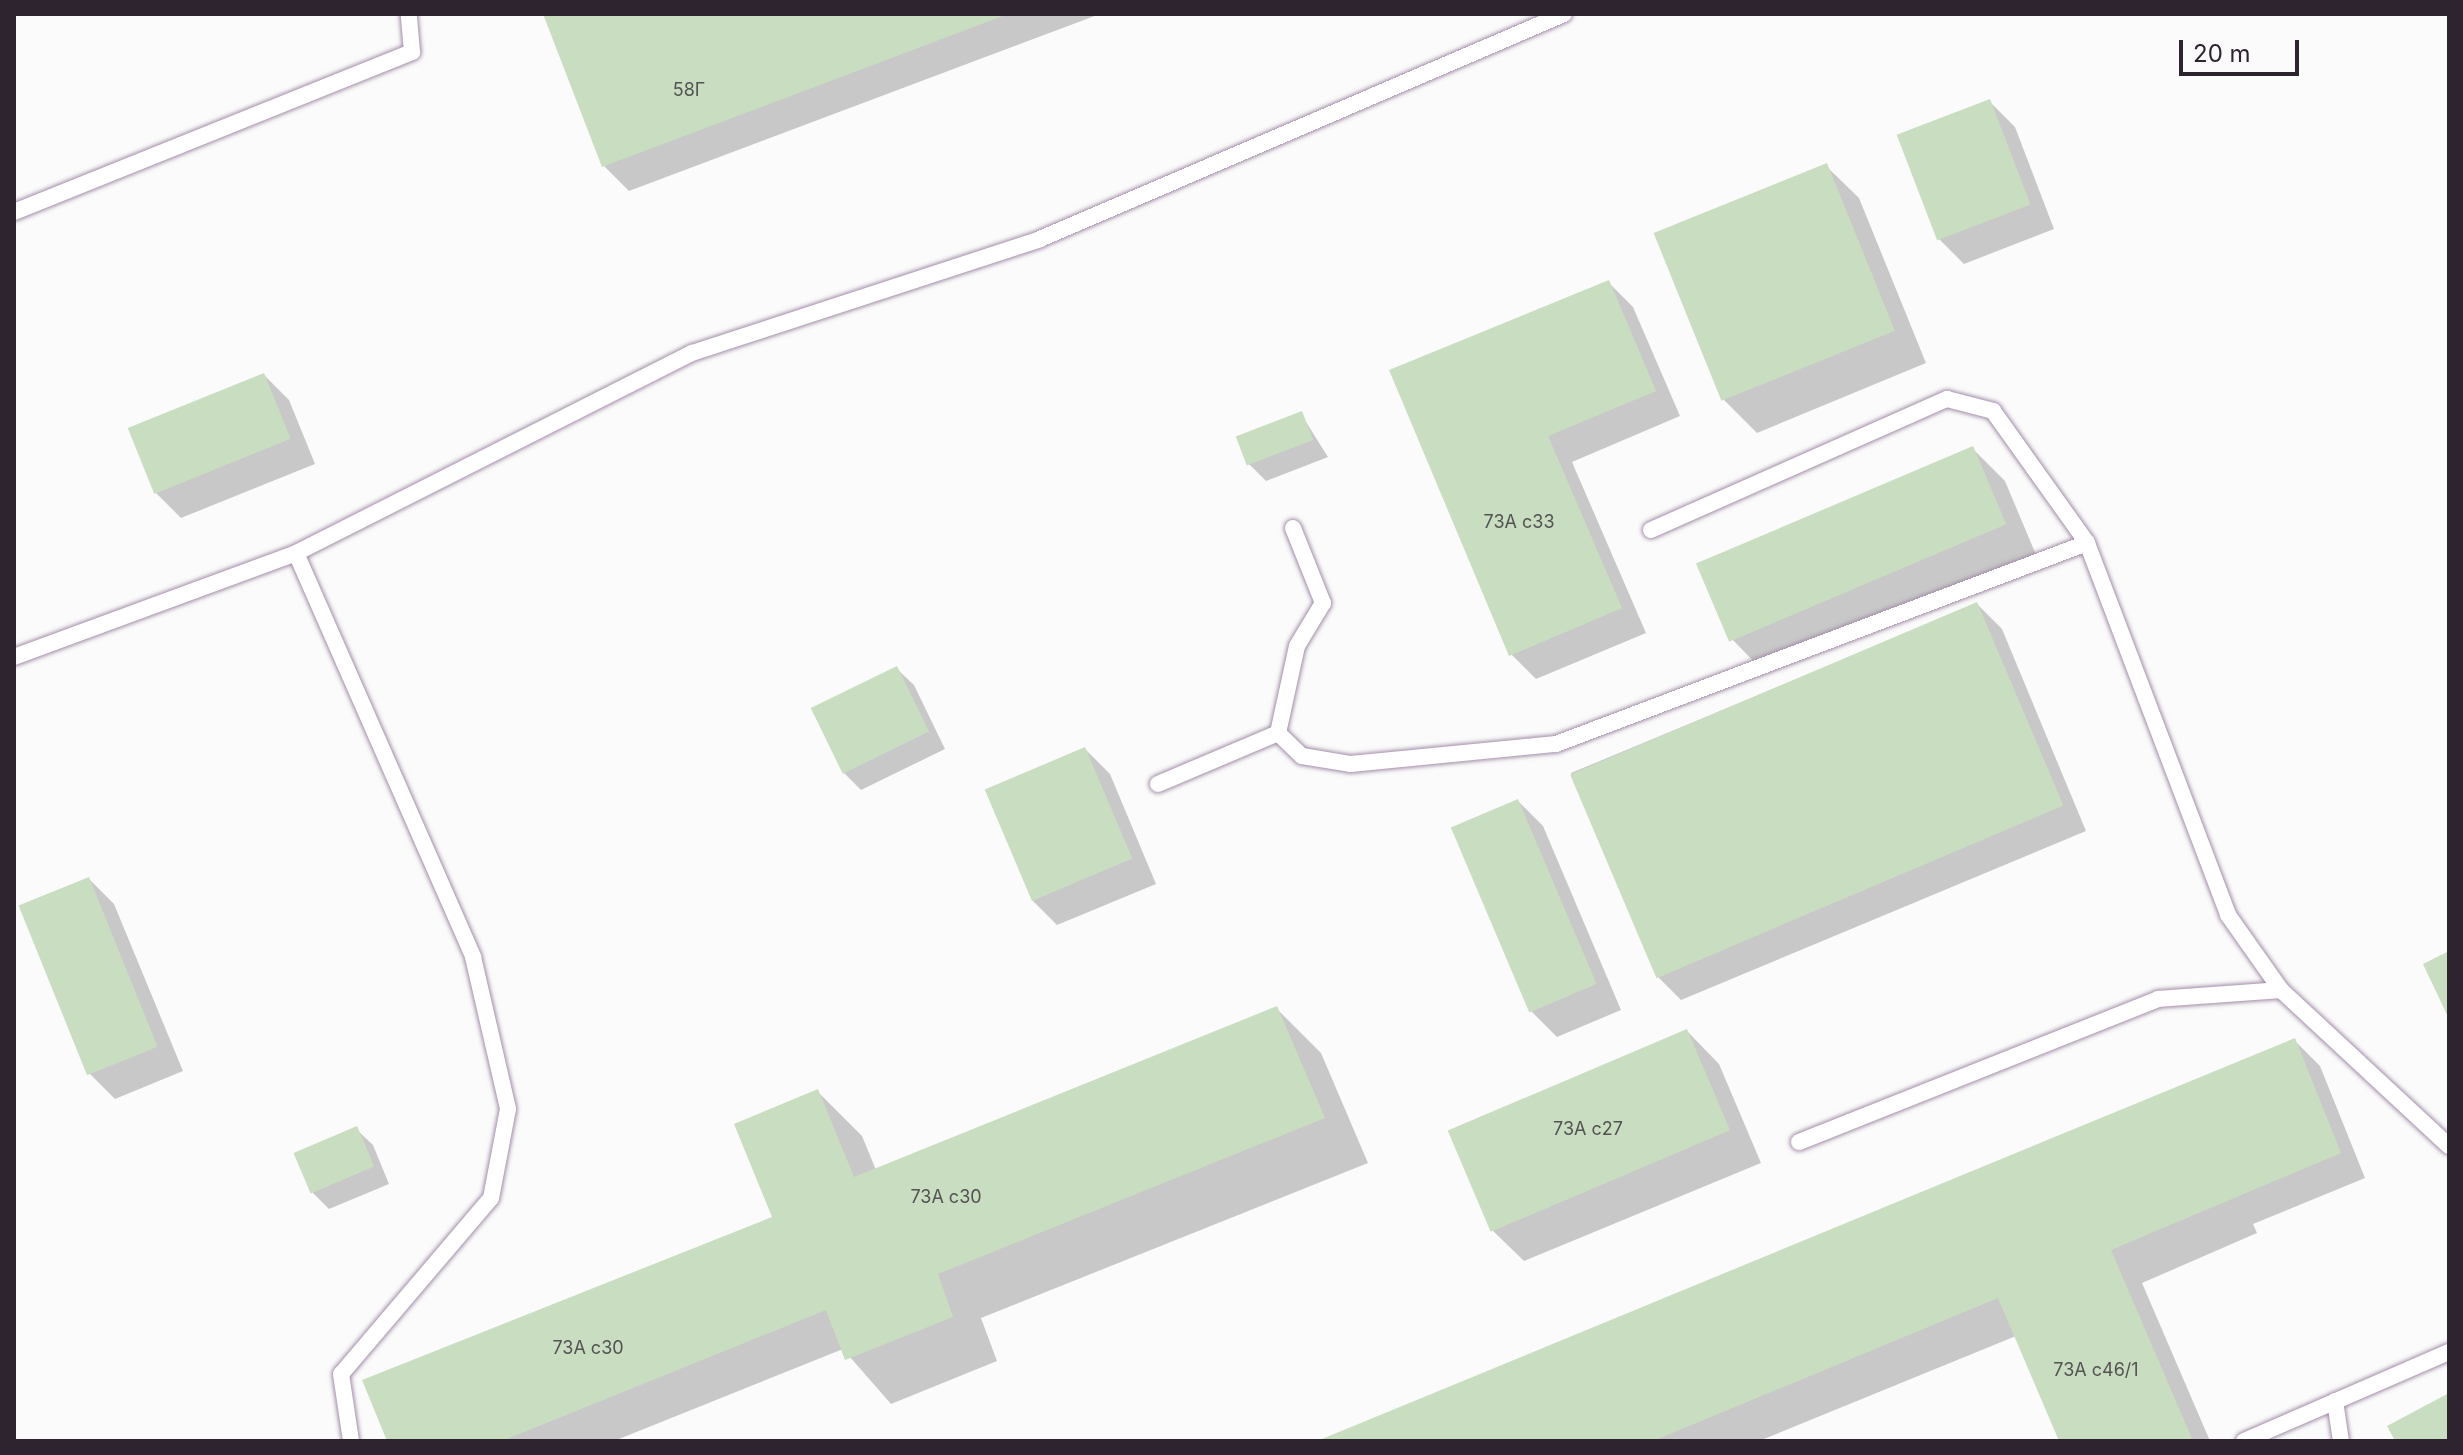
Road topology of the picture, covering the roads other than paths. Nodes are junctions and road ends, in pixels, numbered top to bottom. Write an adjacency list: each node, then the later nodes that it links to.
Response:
1 (409, 14): 3 (lane)
2 (1564, 14): 7 (lane)
3 (14, 212)
4 (1293, 528): 9 (lane)
5 (1651, 530): 6 (lane)
6 (2087, 543): 9 (lane); 11 (lane)
7 (296, 553): 8 (lane); 16 (lane)
8 (14, 656)
9 (1278, 733): 10 (lane)
10 (1158, 784)
11 (2281, 990): 12 (lane); 13 (lane)
12 (1799, 1142)
13 (2449, 1146)
14 (2449, 1352): 15 (lane)
15 (2335, 1401): 17 (lane); 18 (lane)
16 (351, 1441)
17 (2244, 1441)
18 (2341, 1441)

